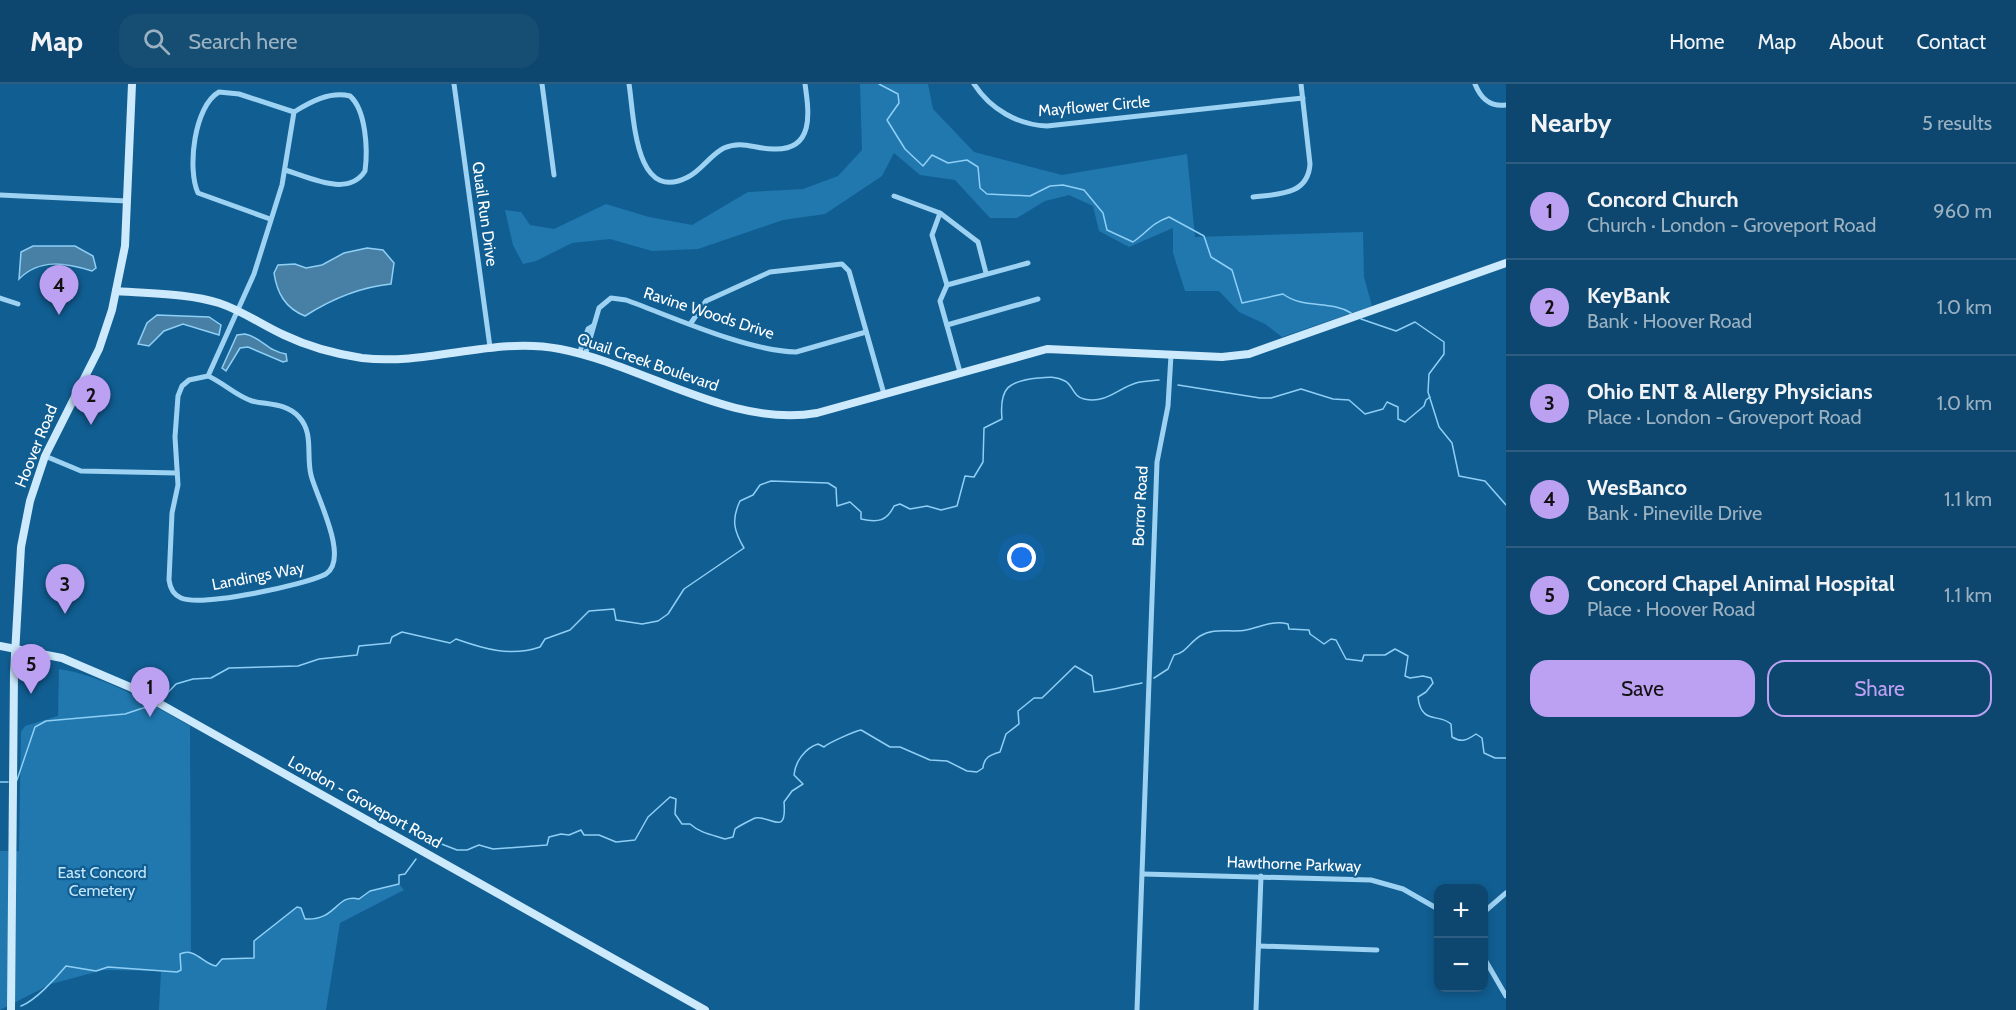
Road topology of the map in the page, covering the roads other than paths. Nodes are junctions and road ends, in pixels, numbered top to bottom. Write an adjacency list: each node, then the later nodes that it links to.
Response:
1 (132, 84): 17 (street, Hoover Road)
2 (454, 84): 32 (street, Quail Run Drive)
3 (542, 84): 13 (street)
4 (629, 84): 5 (street)
5 (805, 84)
6 (974, 84): 9 (street, Mayflower Circle)
7 (1301, 84): 9 (street)
8 (1475, 84): 10 (street)
9 (1303, 98): 16 (street)
10 (1506, 105)
11 (294, 112): 12 (street); 12 (street); 19 (street)
12 (285, 170): 19 (street)
13 (554, 175)
14 (0, 195): 17 (street)
15 (894, 196): 18 (street)
16 (1253, 197)
17 (127, 201): 24 (street, Hoover Road)
18 (940, 213): 22 (street); 23 (street)
19 (270, 219): 28 (street)
20 (1028, 263): 22 (street)
21 (1506, 263): 34 (street)
22 (986, 273): 23 (street)
23 (947, 285): 30 (street)
24 (116, 291): 28 (street, Quail Creek Boulevard); 38 (street, Hoover Road)
25 (0, 298): 27 (street)
26 (1038, 298): 30 (street)
27 (18, 304)
28 (238, 310): 32 (street, Quail Creek Boulevard); 36 (street)
29 (691, 323): 31 (street, Ravine Woods Drive); 31 (street); 33 (street, Ravine Woods Drive)
30 (947, 325): 35 (street)
31 (866, 332): 37 (street)
32 (490, 347): 33 (street, Quail Creek Boulevard)
33 (582, 355): 37 (street, Quail Creek Boulevard)
34 (1172, 355): 35 (street, Quail Creek Boulevard); 42 (street, Borror Road)
35 (960, 372): 37 (street, Quail Creek Boulevard)
36 (208, 376): 39 (street); 39 (street, Landings Way)
37 (884, 394)
38 (45, 456): 39 (street); 41 (street, Hoover Road)
39 (177, 474)
40 (0, 646): 41 (street, London - Groveport Road)
41 (16, 648): 51 (street, Hoover Road); 52 (street, London - Groveport Road)
42 (1143, 874): 43 (street, Hawthorne Parkway); 53 (street, Borror Road)
43 (1261, 876): 45 (street, Hawthorne Parkway); 47 (street)
44 (1506, 893): 46 (street)
45 (1434, 907)
46 (1488, 909)
47 (1259, 946): 48 (street); 54 (street)
48 (1377, 950)
49 (1488, 965): 50 (street)
50 (1506, 996)
51 (11, 1010)
52 (705, 1010)
53 (1137, 1010)
54 (1256, 1010)

